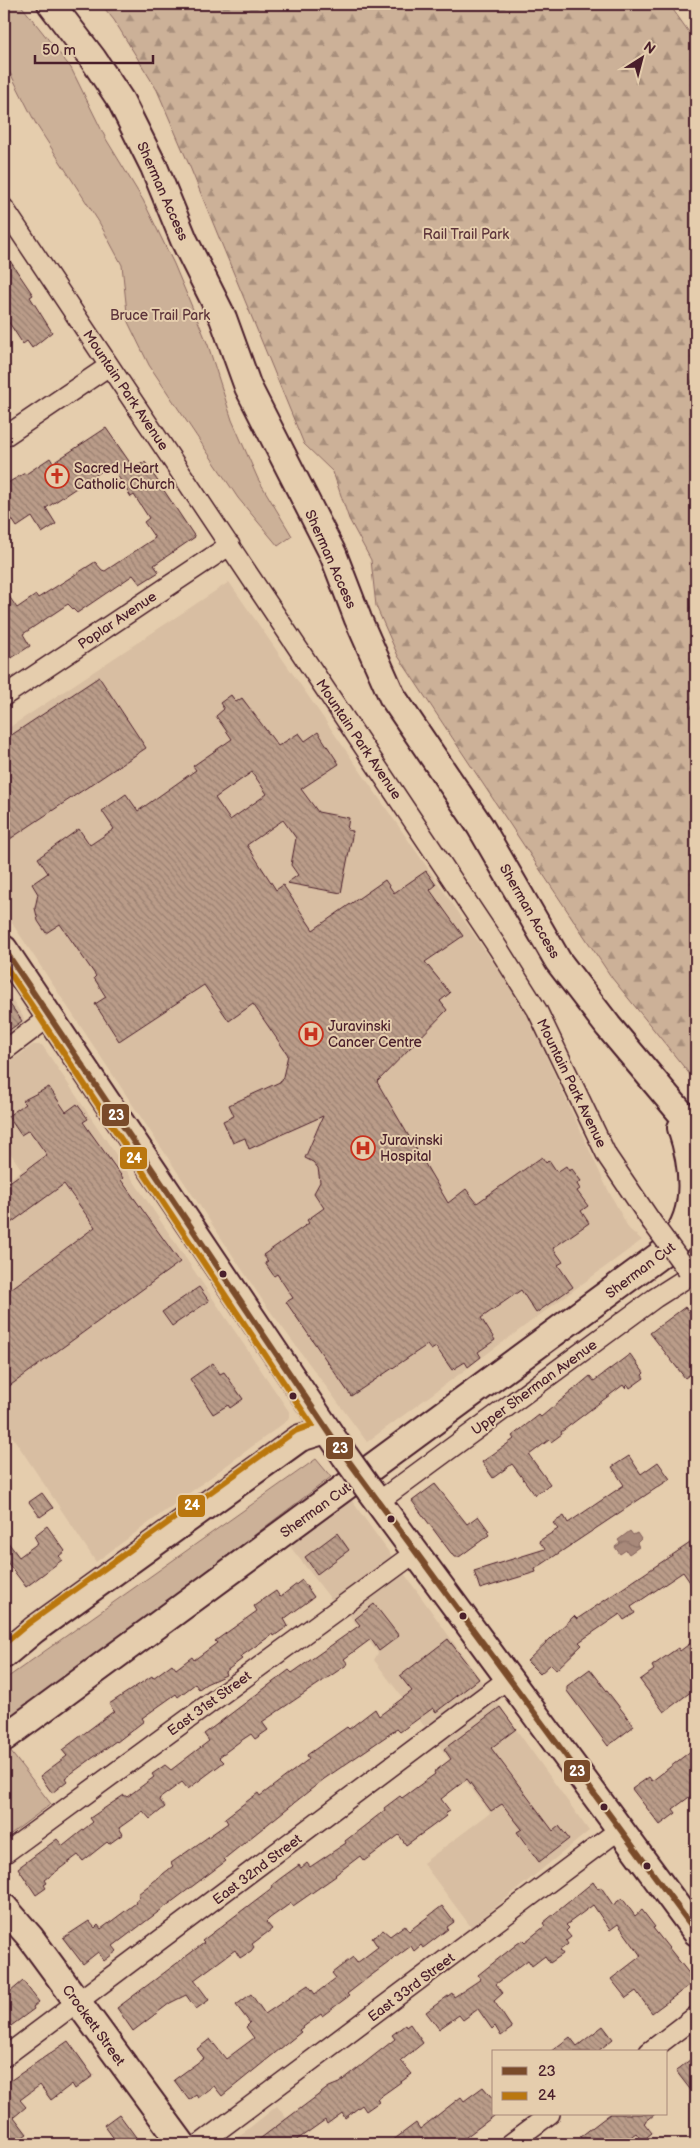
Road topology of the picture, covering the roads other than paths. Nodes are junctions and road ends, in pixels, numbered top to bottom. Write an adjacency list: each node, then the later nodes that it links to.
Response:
1 (51, 4): 10 (main road, Sherman Access)
2 (4, 208): 3 (street, Mountain Park Avenue)
3 (110, 366): 4 (street); 5 (street, Mountain Park Avenue)
4 (4, 437)
5 (230, 545): 6 (street, Poplar Avenue); 15 (street, Mountain Park Avenue, bridge)
6 (4, 696)
7 (4, 949): 8 (main road)
8 (49, 1017): 9 (street); 16 (main road)
9 (4, 1051)
10 (688, 1129): 11 (main road, Sherman Access); 14 (main road)
11 (696, 1154)
12 (696, 1227): 14 (main road, Sherman Cut)
13 (696, 1239): 14 (main road)
14 (656, 1258): 21 (main road, Sherman Cut)
15 (692, 1275): 17 (street, Upper Sherman Avenue)
16 (326, 1430): 17 (main road, bridge); 19 (main road)
17 (374, 1497): 18 (main road)
18 (416, 1552): 20 (main road); 23 (street, East 31st Street)
19 (5, 1652)
20 (509, 1678): 22 (main road); 26 (street, East 32nd Street)
21 (4, 1738)
22 (620, 1829): 25 (main road); 32 (street, East 33rd Street)
23 (4, 1854)
24 (4, 1907): 26 (main road, Crockett Street)
25 (696, 1932)
26 (78, 2002): 29 (street, East 32nd Street); 31 (main road, Crockett Street)
27 (696, 2016): 28 (street)
28 (652, 2050)
29 (4, 2057)
30 (547, 2116): 33 (street)
31 (182, 2144)
32 (200, 2144)
33 (510, 2144)

